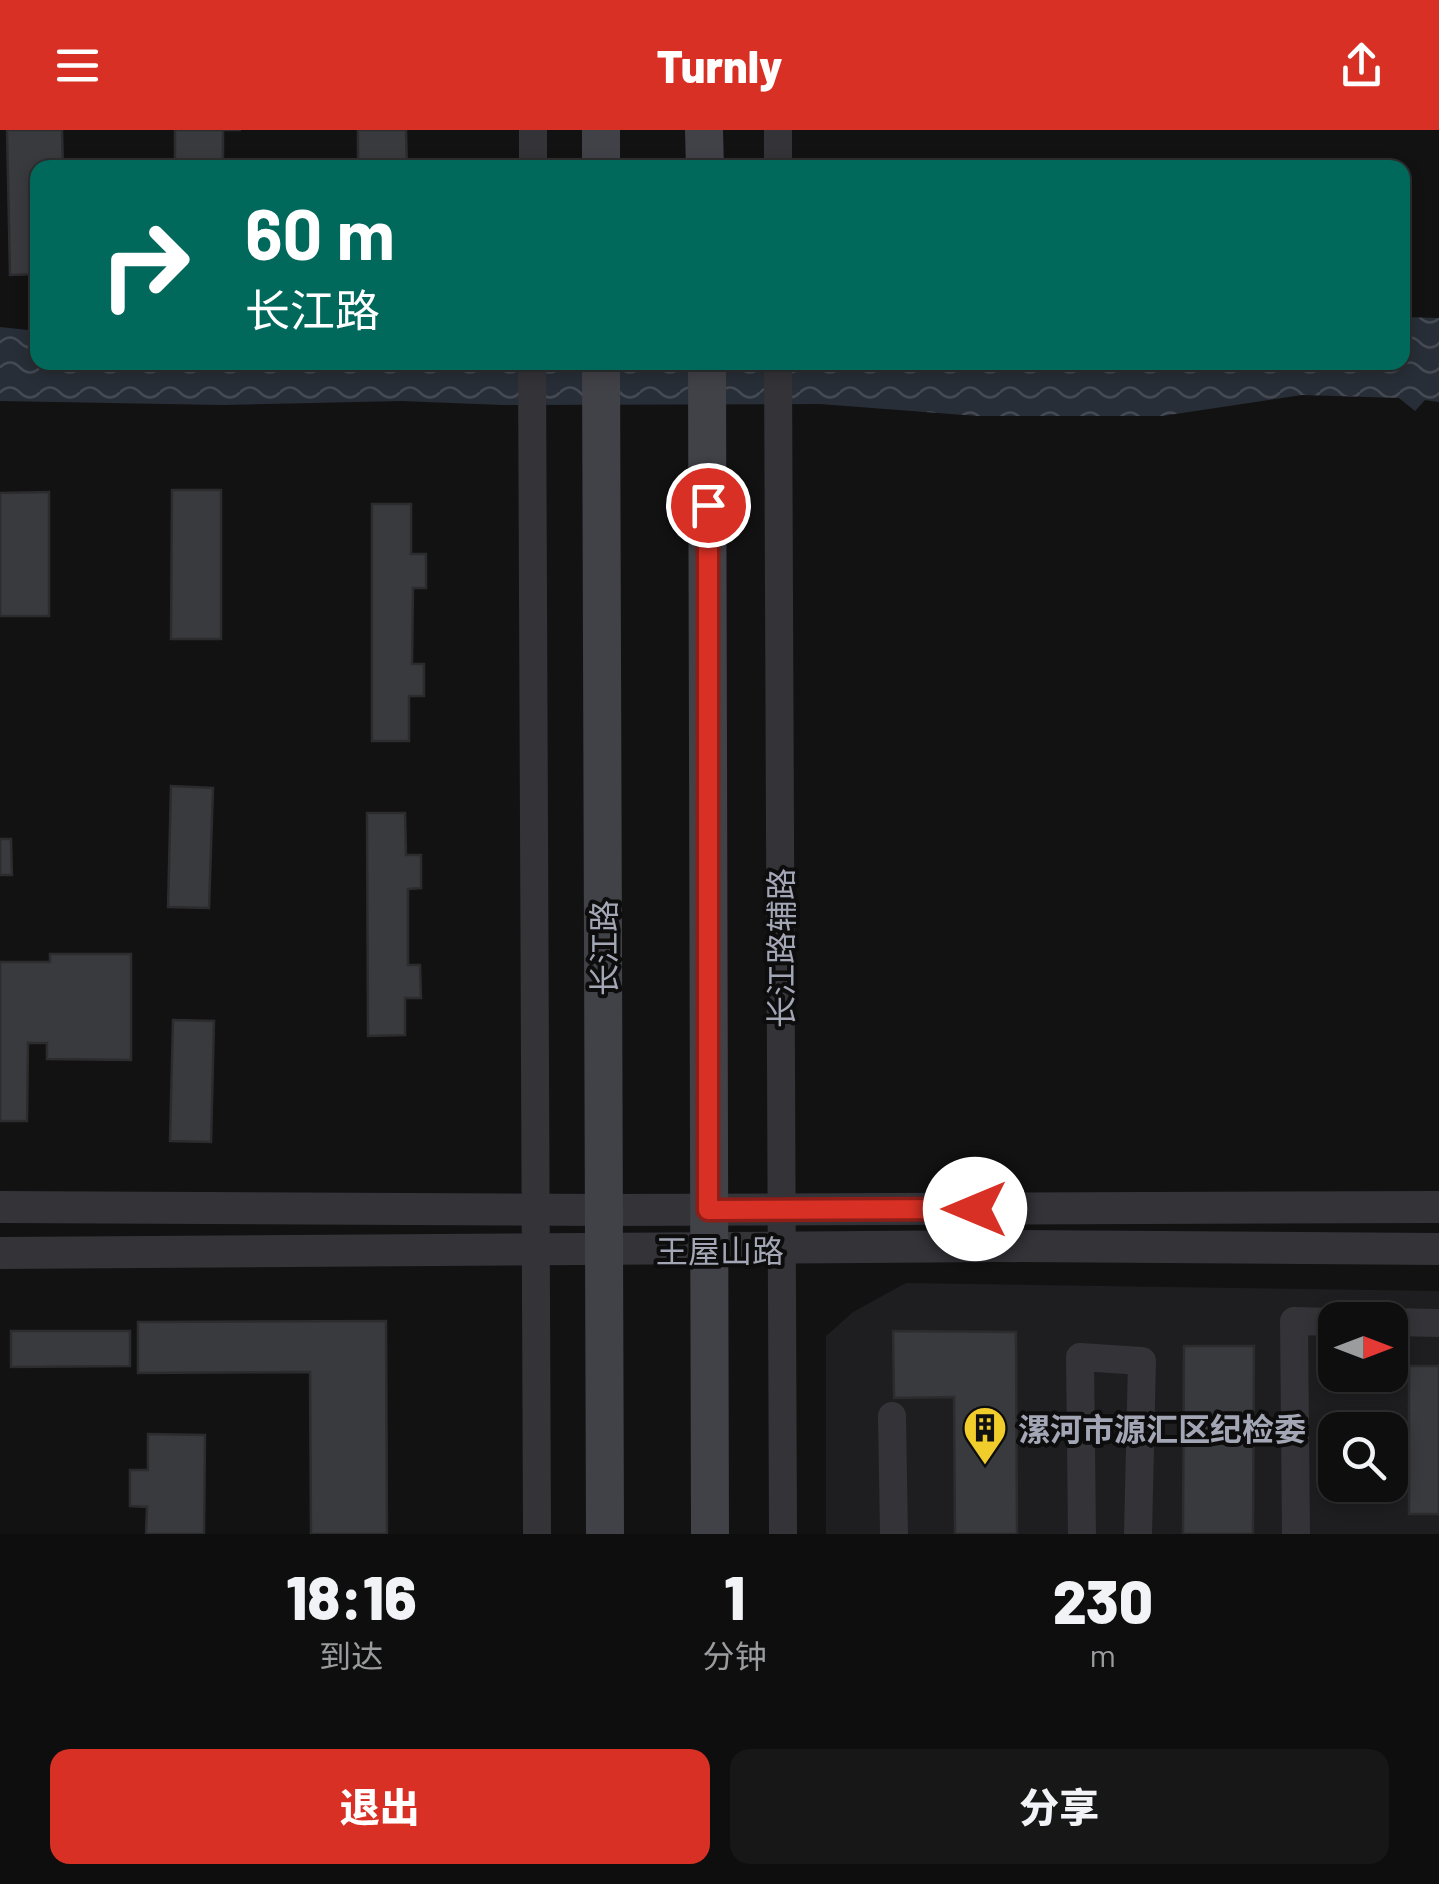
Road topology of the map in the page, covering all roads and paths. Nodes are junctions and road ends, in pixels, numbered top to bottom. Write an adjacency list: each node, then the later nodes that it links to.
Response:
1 (533, 130): 5 (street)
2 (601, 130): 6 (main road)
3 (704, 130): 7 (main road)
4 (778, 130): 8 (street)
5 (533, 160)
6 (601, 160)
7 (704, 160)
8 (778, 160)
9 (532, 370): 15 (street)
10 (601, 370): 16 (main road, 长江路)
11 (707, 370): 17 (main road)
12 (778, 370): 18 (street, 长江路辅路)
13 (0, 1206): 15 (street, 王屋山路)
14 (1439, 1207): 18 (street, 王屋山路)
15 (537, 1210): 16 (street, 王屋山路); 23 (street)
16 (605, 1210): 17 (street, 王屋山路); 21 (main road, 长江路)
17 (708, 1210): 18 (street, 王屋山路); 22 (main road)
18 (782, 1210): 19 (street, 长江路辅路)
19 (782, 1249): 20 (street, 王屋山路); 22 (street, 王屋山路); 32 (street, 长江路辅路)
20 (1439, 1249)
21 (606, 1250): 22 (street, 王屋山路); 23 (street, 王屋山路); 30 (main road, 长江路)
22 (709, 1250): 31 (main road)
23 (537, 1252): 24 (street, 王屋山路); 29 (street)
24 (0, 1253)
25 (1318, 1322): 36 (street)
26 (1408, 1322): 27 (street)
27 (1439, 1323)
28 (892, 1416): 33 (street)
29 (537, 1534)
30 (605, 1534)
31 (710, 1534)
32 (783, 1534)
33 (894, 1534)
34 (1082, 1534): 35 (street)
35 (1138, 1534)
36 (1296, 1534)

